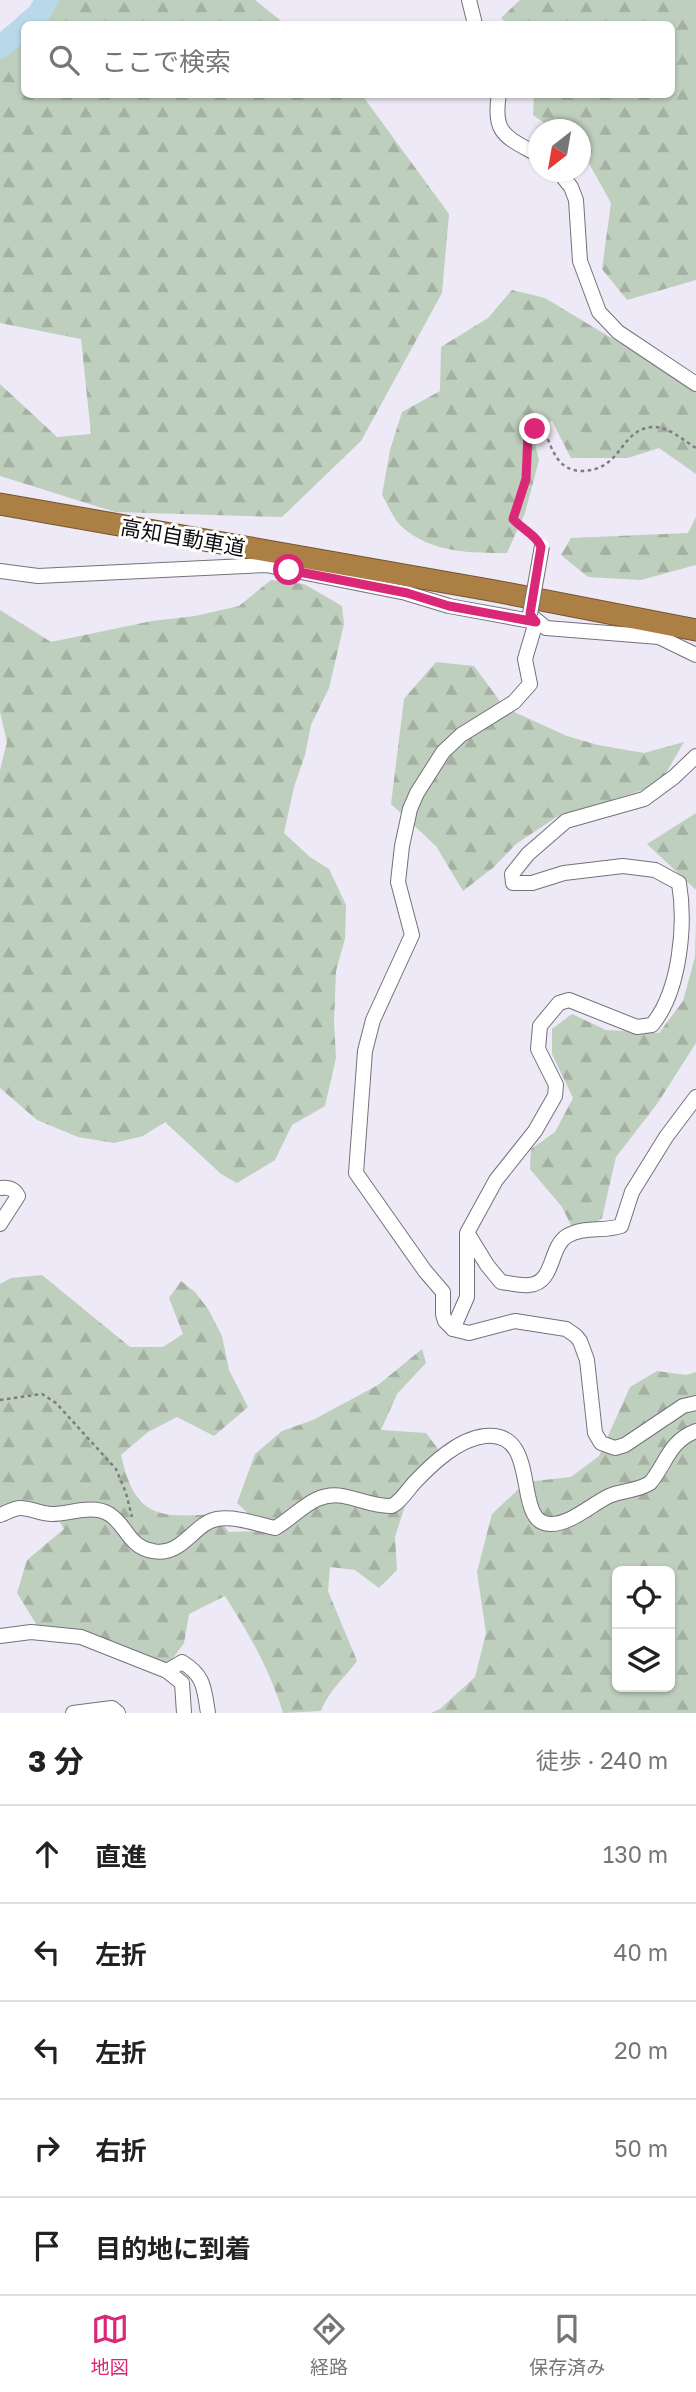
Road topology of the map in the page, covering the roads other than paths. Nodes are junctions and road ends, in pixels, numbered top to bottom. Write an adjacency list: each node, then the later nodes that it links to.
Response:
1 (469, 0): 2 (street)
2 (474, 21)
3 (498, 98): 4 (street)
4 (528, 149)
5 (567, 182): 6 (street)
6 (696, 384)
7 (3, 500): 11 (highway, 高知自動車道); 12 (highway, 高知自動車道)
8 (541, 547): 10 (street, bridge)
9 (0, 571): 10 (street)
10 (533, 618): 13 (street); 19 (street)
11 (696, 618)
12 (696, 630)
13 (696, 655)
14 (696, 756): 18 (street)
15 (696, 1097): 18 (street)
16 (0, 1188): 17 (street)
17 (0, 1224)
18 (467, 1233): 19 (street)
19 (453, 1329): 20 (street)
20 (696, 1403)
21 (696, 1431): 22 (street)
22 (0, 1515)
23 (31, 1632): 24 (street); 25 (street); 26 (street)
24 (0, 1636)
25 (0, 1647)
26 (167, 1671): 29 (street); 30 (street)
27 (73, 1713): 28 (street)
28 (118, 1713)
29 (184, 1713)
30 (208, 1713)

